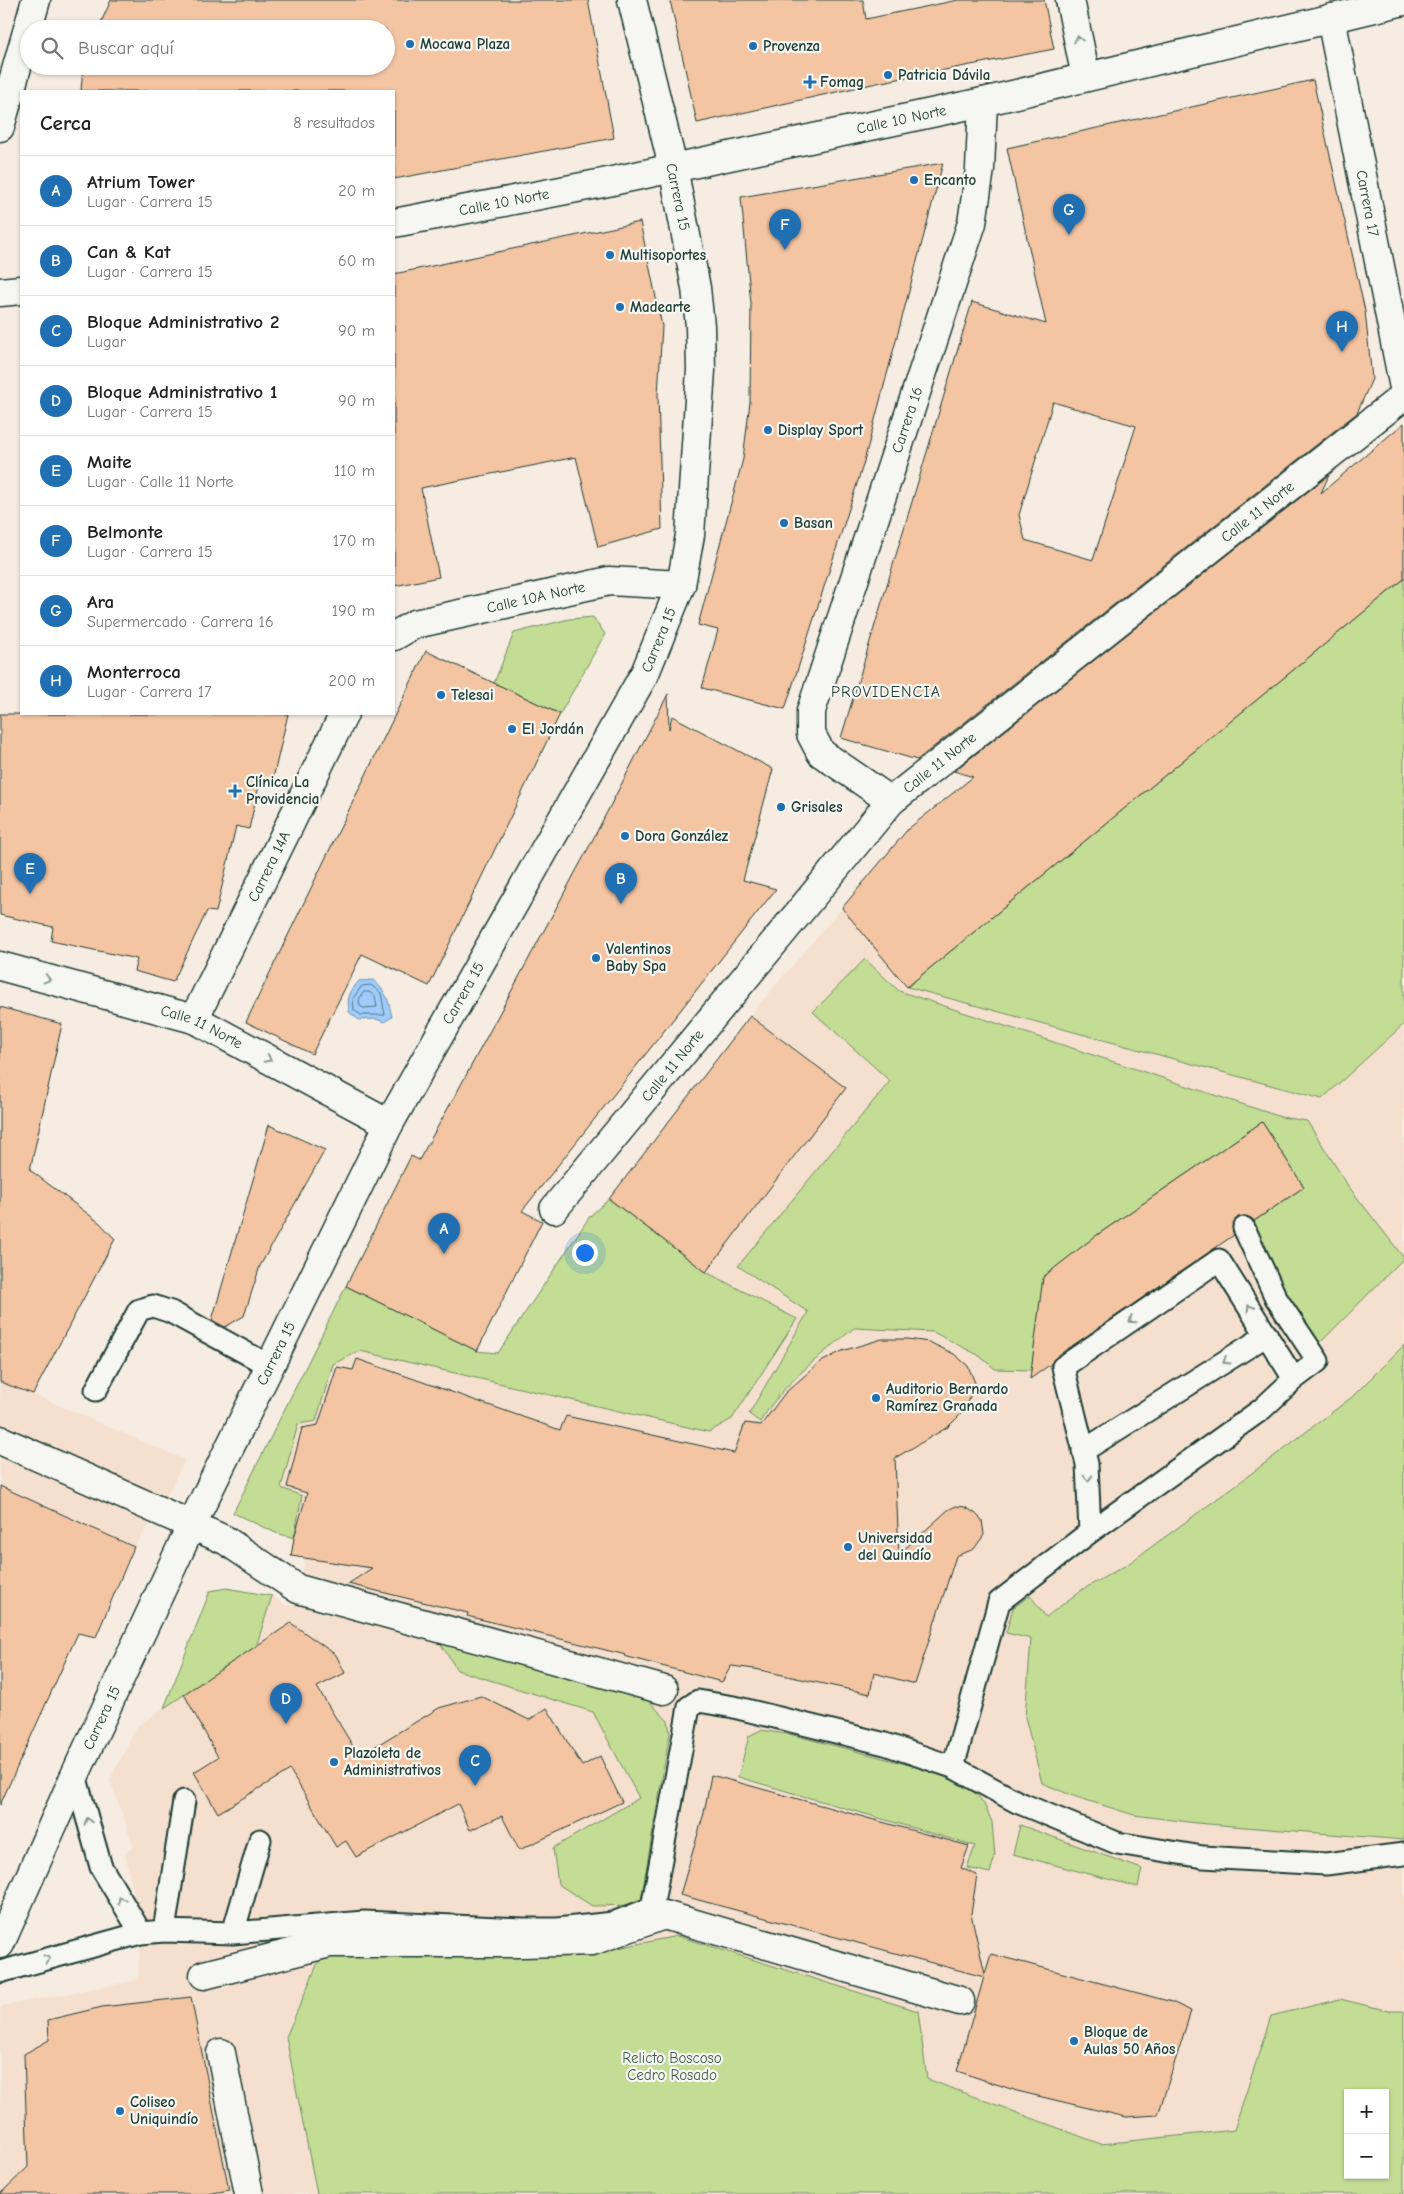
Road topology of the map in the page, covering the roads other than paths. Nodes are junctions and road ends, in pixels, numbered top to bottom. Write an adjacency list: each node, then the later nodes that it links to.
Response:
1 (36, 0): 6 (street)
2 (632, 0): 11 (street, Carrera 15)
3 (1070, 0): 8 (street, one-way to 3)
4 (1404, 1): 5 (street, Calle 10 Norte)
5 (1332, 18): 8 (street, Calle 10 Norte); 15 (street, Carrera 17)
6 (30, 20)
7 (20, 56): 10 (street)
8 (1086, 77): 9 (street, Calle 10 Norte)
9 (983, 102): 11 (street, Calle 10 Norte); 20 (street, Carrera 16)
10 (0, 127)
11 (672, 167): 12 (street, Calle 10 Norte); 17 (street, Carrera 15)
12 (395, 223)
13 (20, 290): 14 (street)
14 (0, 292)
15 (1404, 388)
16 (1404, 396): 20 (street, Calle 11 Norte)
17 (681, 585): 18 (street, Calle 10A Norte); 23 (street, Carrera 15)
18 (395, 635)
19 (344, 715): 22 (street, Carrera 14A)
20 (891, 801): 24 (street, Calle 11 Norte)
21 (0, 966): 22 (street, Calle 11 Norte, one-way to 22)
22 (194, 1019): 23 (street, Calle 11 Norte, one-way to 23)
23 (389, 1124): 27 (street, Carrera 15)
24 (554, 1209)
25 (1244, 1228): 28 (lane)
26 (1267, 1335): 28 (lane); 31 (lane, one-way to 31); 31 (lane, one-way to 31)
27 (270, 1366): 29 (lane); 32 (street, Carrera 15)
28 (1294, 1379): 33 (lane)
29 (96, 1390)
30 (0, 1440): 32 (street)
31 (1083, 1451): 33 (lane, one-way to 33)
32 (191, 1526): 34 (street); 36 (street, Carrera 15)
33 (1090, 1532): 35 (lane)
34 (664, 1690)
35 (953, 1767): 39 (lane); 41 (lane)
36 (75, 1775): 42 (lane, one-way to 36); 43 (street, Carrera 15)
37 (184, 1801): 40 (lane)
38 (260, 1840): 41 (lane)
39 (1404, 1854)
40 (164, 1931): 41 (lane); 42 (lane)
41 (233, 1932)
42 (141, 1933): 44 (lane, one-way to 42)
43 (0, 1944)
44 (0, 1972)
45 (204, 1975): 46 (street)
46 (960, 2001)
47 (221, 2052): 48 (street)
48 (249, 2194)

